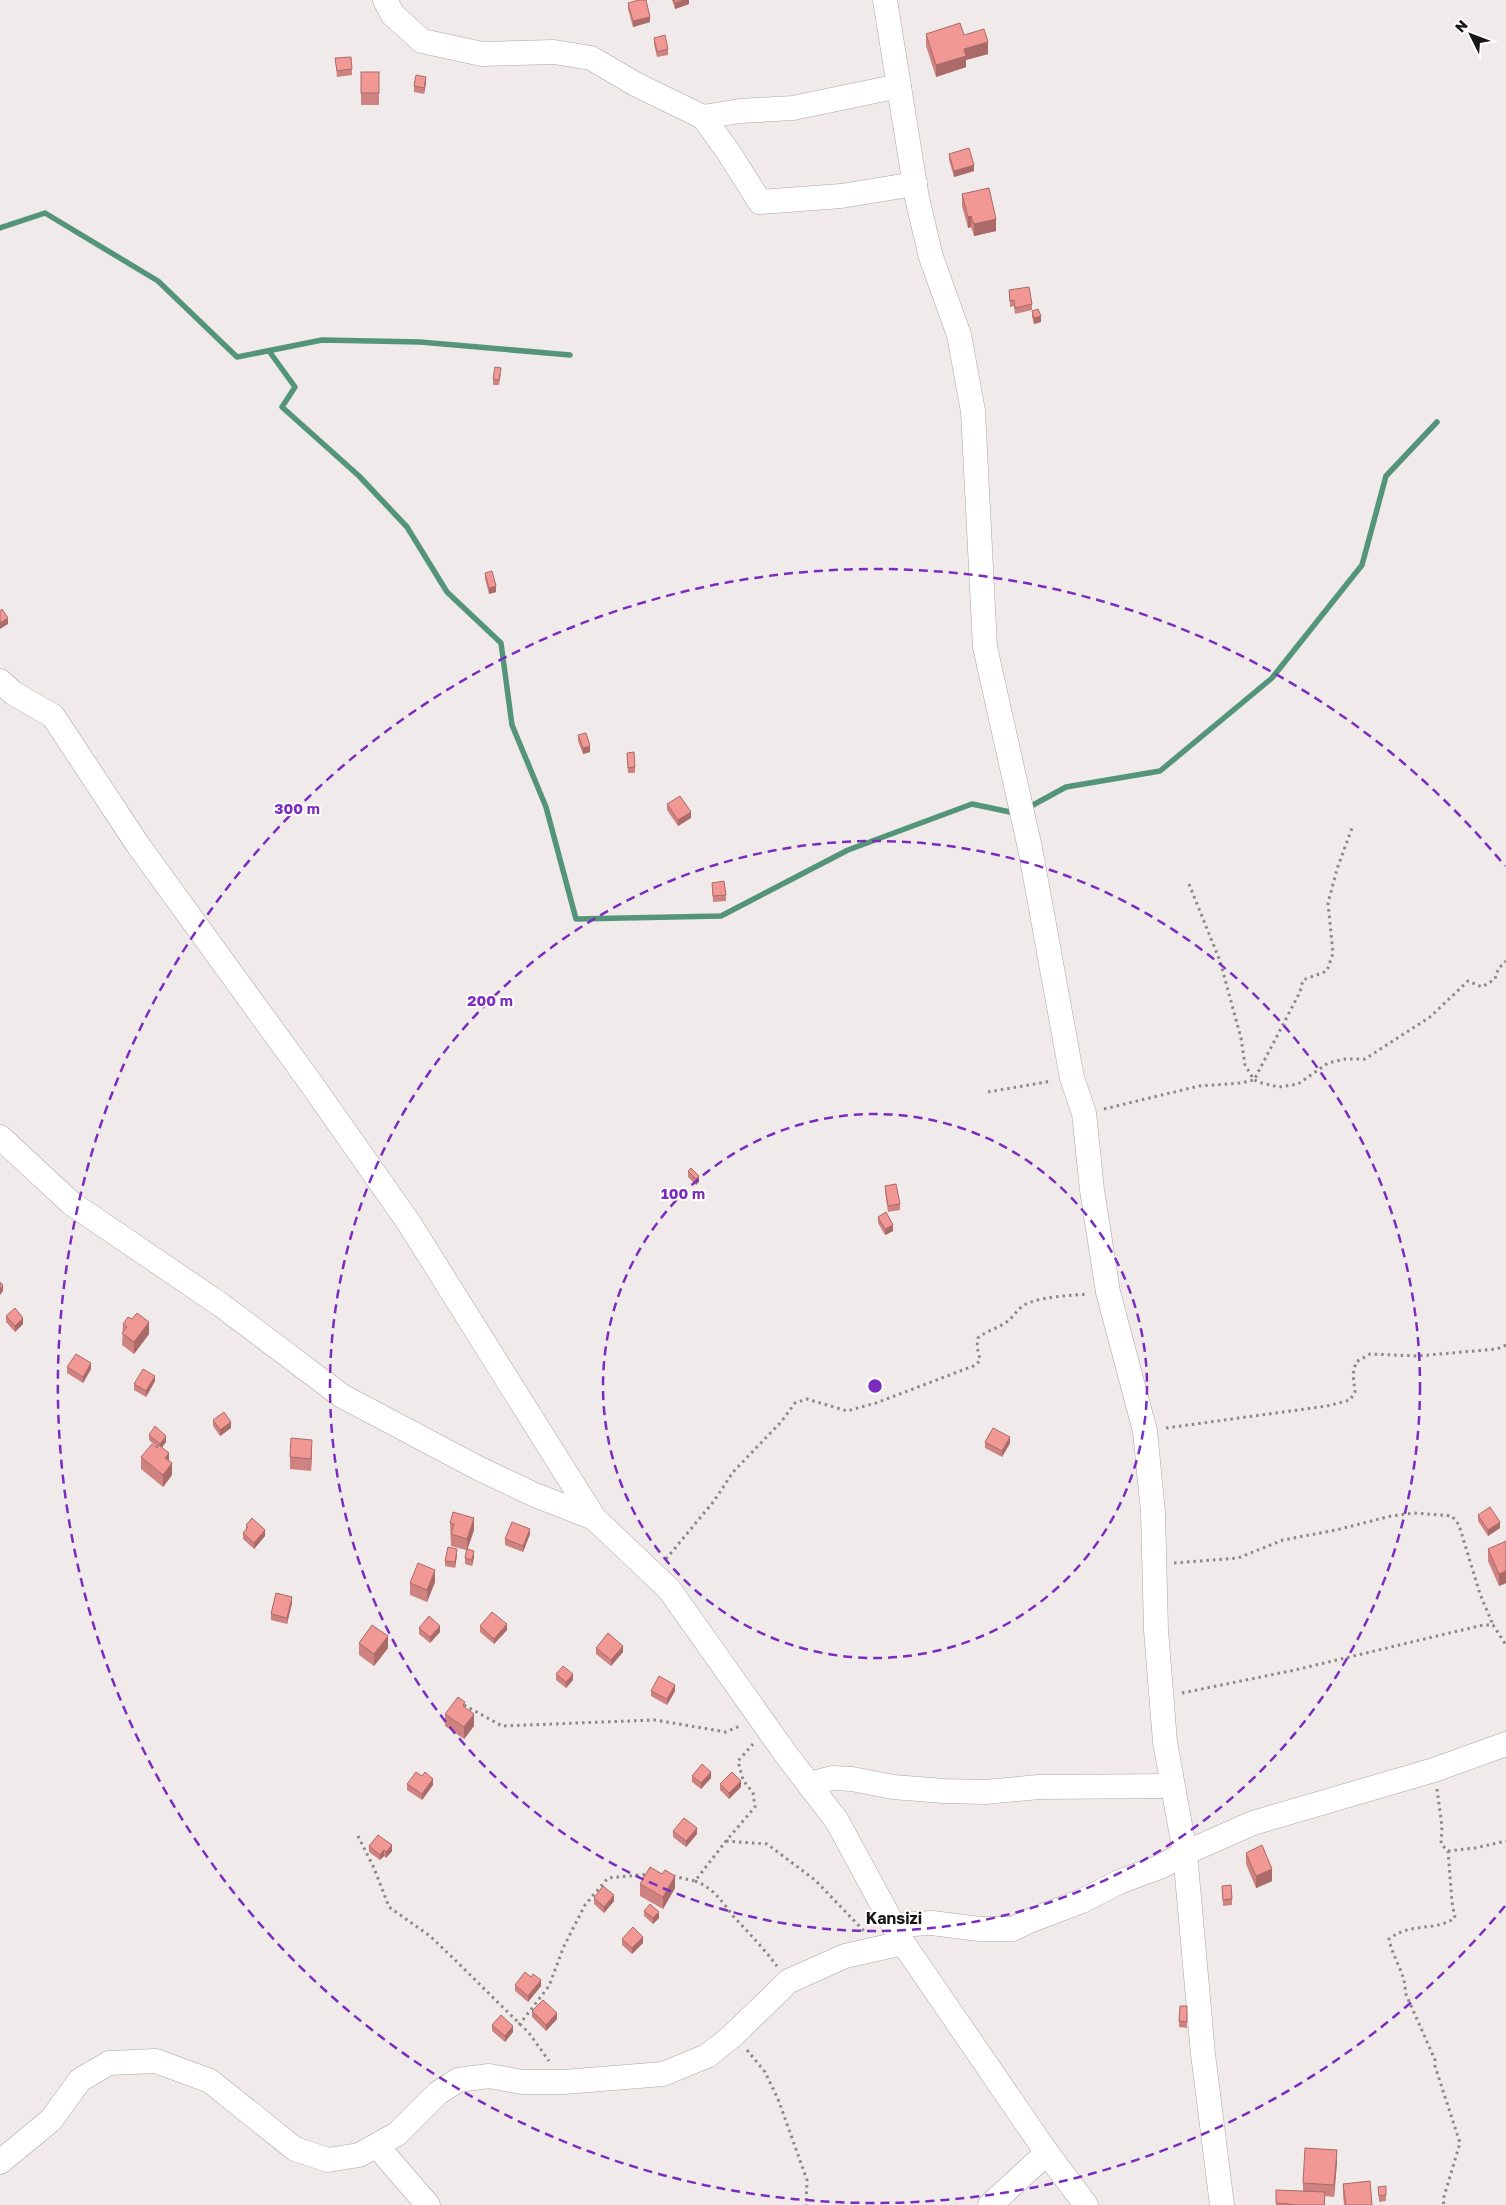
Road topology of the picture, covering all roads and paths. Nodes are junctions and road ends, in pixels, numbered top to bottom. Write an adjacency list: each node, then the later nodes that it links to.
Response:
1 (385, 0): 4 (street)
2 (885, 0): 3 (street)
3 (899, 86): 4 (street); 5 (street)
4 (703, 117): 5 (street)
5 (915, 184): 10 (street)
6 (0, 681): 18 (street)
7 (1352, 828): 11 (path)
8 (1189, 884): 11 (path)
9 (1506, 961): 11 (path)
10 (1072, 1078): 12 (path); 13 (street)
11 (1254, 1080): 13 (path)
12 (988, 1092)
13 (1084, 1113): 15 (street)
14 (0, 1137): 18 (street)
15 (1108, 1292): 17 (street); 20 (path)
16 (1506, 1345): 17 (path)
17 (1145, 1431): 19 (street)
18 (594, 1518): 20 (street)
19 (1154, 1567): 21 (path); 23 (street)
20 (655, 1576): 25 (street)
21 (1493, 1626): 22 (path); 23 (path)
22 (1506, 1645)
23 (1162, 1697): 29 (street)
24 (456, 1702): 25 (path)
25 (768, 1729): 28 (street); 31 (path)
26 (1506, 1744): 27 (street)
27 (1434, 1770): 33 (path); 34 (street)
28 (809, 1784): 29 (street); 38 (street)
29 (1172, 1786): 34 (street)
30 (358, 1836): 41 (path)
31 (726, 1840): 37 (path); 39 (path)
32 (1506, 1841): 33 (path)
33 (1448, 1851): 52 (path)
34 (1185, 1853): 38 (street); 51 (street)
35 (650, 1874): 41 (path)
36 (668, 1876): 37 (path)
37 (695, 1881): 40 (path)
38 (898, 1934): 39 (street); 45 (street)
39 (880, 1948): 40 (street)
40 (789, 1980): 42 (street)
41 (519, 2025): 43 (path)
42 (731, 2037): 43 (street); 48 (path)
43 (564, 2082): 44 (street)
44 (377, 2146): 46 (street); 47 (street)
45 (1047, 2153): 49 (street); 50 (street)
46 (0, 2162)
47 (428, 2205)
48 (806, 2205)
49 (990, 2205)
50 (1086, 2205)
51 (1222, 2205)
52 (1444, 2205)

